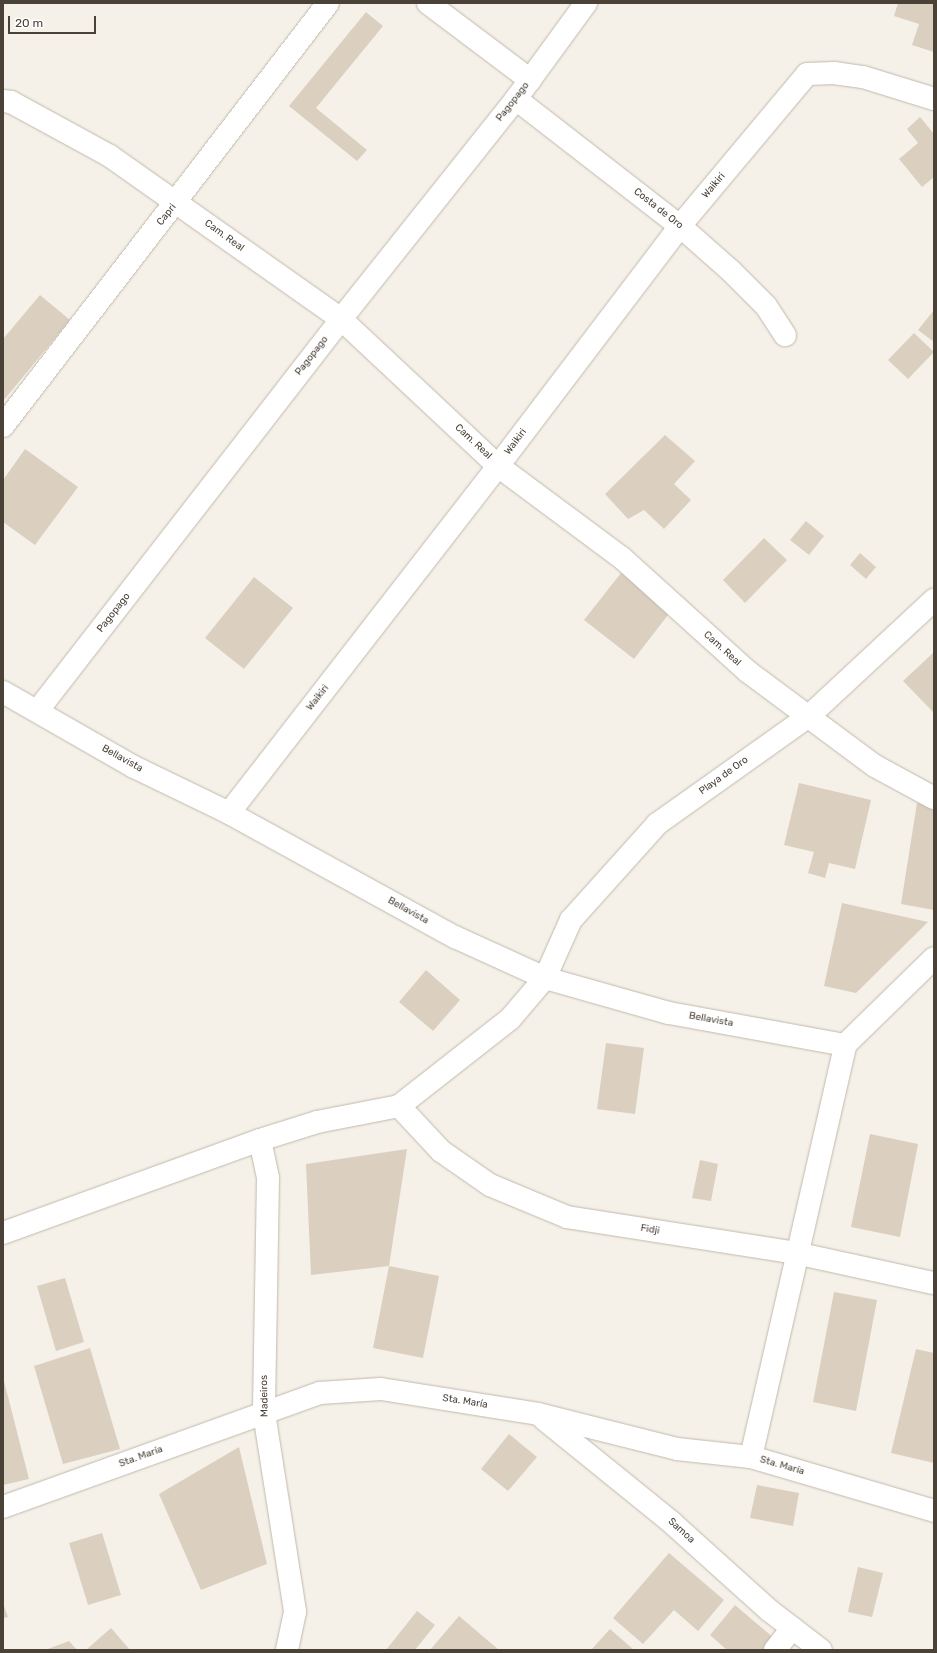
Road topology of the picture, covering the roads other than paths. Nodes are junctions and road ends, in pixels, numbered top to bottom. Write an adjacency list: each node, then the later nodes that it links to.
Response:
1 (328, 3): 8 (street, Capri)
2 (428, 3): 4 (street)
3 (586, 3): 4 (street, Pagopago)
4 (530, 80): 5 (street, Pagopago)
5 (516, 99): 9 (street, Costa de Oro); 10 (street, Pagopago)
6 (934, 99): 9 (street, Waikiri)
7 (3, 101): 8 (street, Cam. Real)
8 (177, 202): 10 (street, Cam. Real); 12 (street, Capri)
9 (680, 226): 11 (street, Costa de Oro); 13 (street, Waikiri)
10 (340, 320): 13 (street, Cam. Real); 16 (street, Pagopago)
11 (785, 335)
12 (3, 426)
13 (498, 466): 17 (street, Cam. Real); 19 (street, Waikiri)
14 (934, 600): 17 (street, Playa de Oro)
15 (3, 692): 16 (street, Bellavista)
16 (38, 710): 19 (street, Bellavista)
17 (809, 716): 18 (street, Cam. Real); 21 (street, Playa de Oro)
18 (934, 798)
19 (229, 813): 21 (street, Bellavista)
20 (934, 958): 22 (street)
21 (544, 978): 22 (street, Bellavista); 23 (street, Playa de Oro)
22 (845, 1044): 26 (street)
23 (399, 1106): 24 (street); 26 (street, Fidji)
24 (260, 1140): 25 (street); 28 (street, Madeiros)
25 (3, 1233)
26 (796, 1253): 27 (street, Fidji); 30 (street)
27 (934, 1283)
28 (264, 1413): 29 (street, Sta. María); 31 (street, Sta. María); 34 (street, Madeiros)
29 (538, 1414): 30 (street, Sta. María); 33 (street, Samoa)
30 (751, 1457): 32 (street, Sta. María)
31 (3, 1507)
32 (934, 1511)
33 (792, 1628): 35 (street); 36 (street, Samoa)
34 (287, 1650)
35 (775, 1650)
36 (821, 1650)

